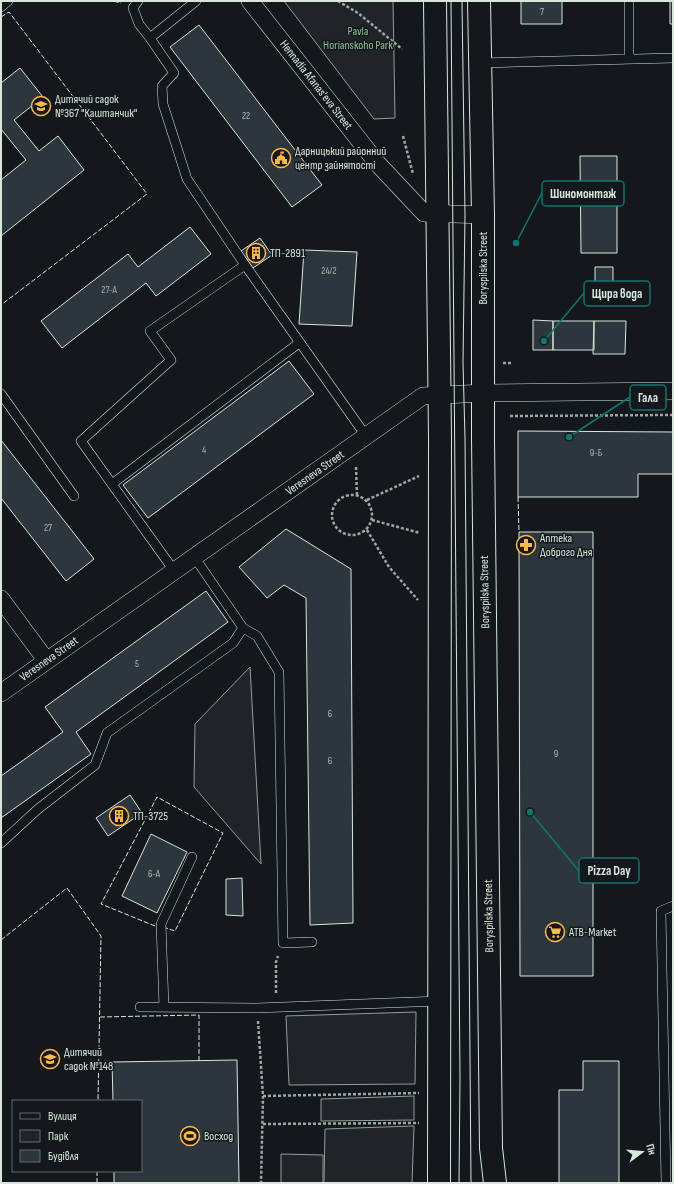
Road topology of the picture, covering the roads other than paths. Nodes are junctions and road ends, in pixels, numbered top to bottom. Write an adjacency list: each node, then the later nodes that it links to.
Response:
1 (8, 1): 8 (lane)
2 (138, 1): 9 (lane)
3 (196, 1): 9 (lane)
4 (250, 1): 13 (street, Hennadia Afanas'eva Street)
5 (435, 1): 13 (main road)
6 (479, 1): 12 (main road, Boryspilska Street)
7 (629, 1): 11 (lane)
8 (1, 7)
9 (150, 38): 15 (lane)
10 (673, 58): 11 (lane)
11 (629, 59): 12 (lane)
12 (480, 63): 14 (main road, Boryspilska Street)
13 (437, 214): 14 (street, Hennadia Afanas'eva Street); 20 (main road)
14 (483, 215): 18 (main road, Boryspilska Street)
15 (245, 265): 16 (lane); 22 (lane)
16 (299, 343): 21 (lane); 22 (lane)
17 (673, 392): 18 (street, Veresneva Street)
18 (484, 393): 20 (street, Veresneva Street); 38 (main road, Boryspilska Street)
19 (1, 394): 23 (lane)
20 (439, 396): 21 (street, Veresneva Street); 34 (main road)
21 (366, 436): 24 (street, Veresneva Street)
22 (112, 484): 25 (lane)
23 (74, 496)
24 (195, 558): 25 (street, Veresneva Street); 27 (lane)
25 (175, 572): 28 (street, Veresneva Street)
26 (1, 599): 28 (street)
27 (244, 628): 30 (lane); 33 (lane)
28 (46, 660): 29 (street, Veresneva Street)
29 (1, 693)
30 (1, 843)
31 (192, 857): 36 (lane)
32 (673, 906): 39 (lane)
33 (312, 942)
34 (440, 1001): 36 (lane); 37 (main road)
35 (140, 1007): 36 (lane)
36 (164, 1007)
37 (439, 1183)
38 (495, 1183)
39 (666, 1183)

